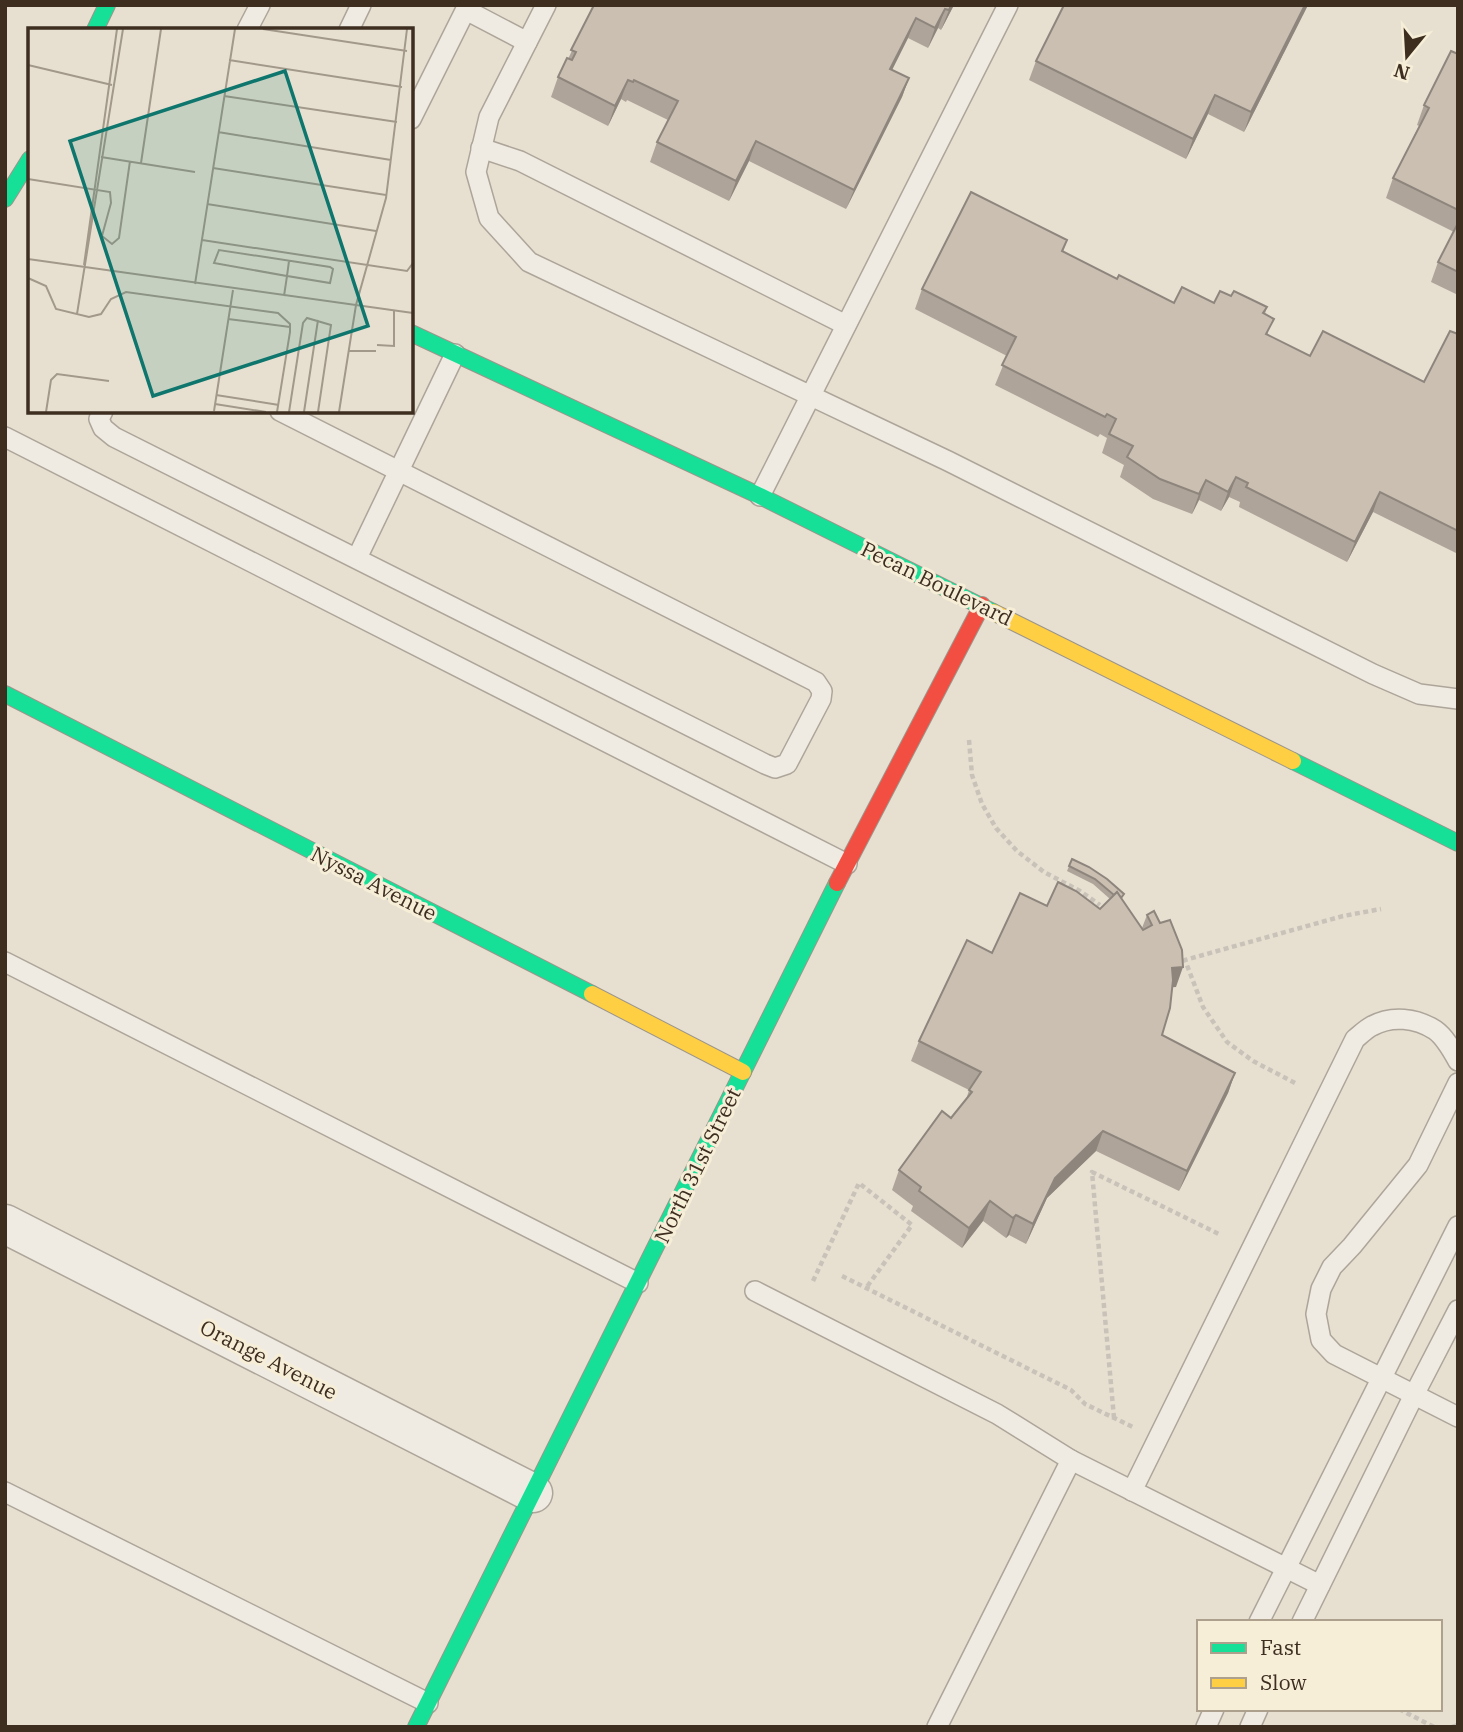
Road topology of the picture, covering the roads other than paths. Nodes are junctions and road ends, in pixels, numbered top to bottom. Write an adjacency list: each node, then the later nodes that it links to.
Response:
1 (107, 5): 7 (street)
2 (260, 5): 8 (lane)
3 (361, 5): 9 (lane)
4 (546, 5): 10 (lane)
5 (1008, 5): 15 (lane)
6 (467, 7): 10 (lane); 11 (lane)
7 (96, 28)
8 (248, 28)
9 (350, 28)
10 (527, 42): 12 (lane)
11 (413, 115)
12 (481, 148): 15 (lane); 18 (lane)
13 (26, 154): 14 (street)
14 (5, 199)
15 (846, 325): 18 (lane)
16 (413, 334): 17 (street, Pecan Boulevard)
17 (455, 354): 22 (lane); 23 (street, Pecan Boulevard)
18 (810, 396): 23 (lane); 27 (lane)
19 (102, 413): 24 (lane)
20 (284, 413): 22 (lane)
21 (5, 437): 29 (lane)
22 (399, 472): 24 (lane); 24 (lane)
23 (760, 496): 25 (street, Pecan Boulevard)
24 (357, 558)
25 (982, 605): 28 (street, Pecan Boulevard); 29 (street, North 31st Street)
26 (5, 694): 32 (street, Nyssa Avenue)
27 (1458, 699)
28 (1458, 843)
29 (847, 864): 32 (street, North 31st Street)
30 (5, 962): 36 (lane)
31 (1458, 1061): 44 (lane)
32 (743, 1072): 36 (street, North 31st Street)
33 (1458, 1083): 39 (lane)
34 (5, 1224): 45 (street, Orange Avenue)
35 (1458, 1226): 39 (lane)
36 (638, 1283): 45 (street, North 31st Street)
37 (755, 1291): 42 (lane)
38 (1458, 1310): 40 (lane)
39 (1382, 1378): 40 (lane); 46 (lane)
40 (1414, 1395): 41 (lane); 47 (lane)
41 (1458, 1416)
42 (1070, 1460): 44 (lane); 54 (lane)
43 (5, 1492): 50 (lane)
44 (1132, 1492): 46 (lane)
45 (533, 1493): 50 (street, North 31st Street)
46 (1286, 1569): 47 (lane); 48 (lane)
47 (1320, 1585): 49 (lane)
48 (1260, 1620)
49 (1303, 1620)
50 (428, 1703): 53 (street, North 31st Street)
51 (1213, 1711): 55 (lane)
52 (1257, 1711): 56 (lane)
53 (416, 1727)
54 (937, 1727)
55 (1206, 1727)
56 (1250, 1727)

